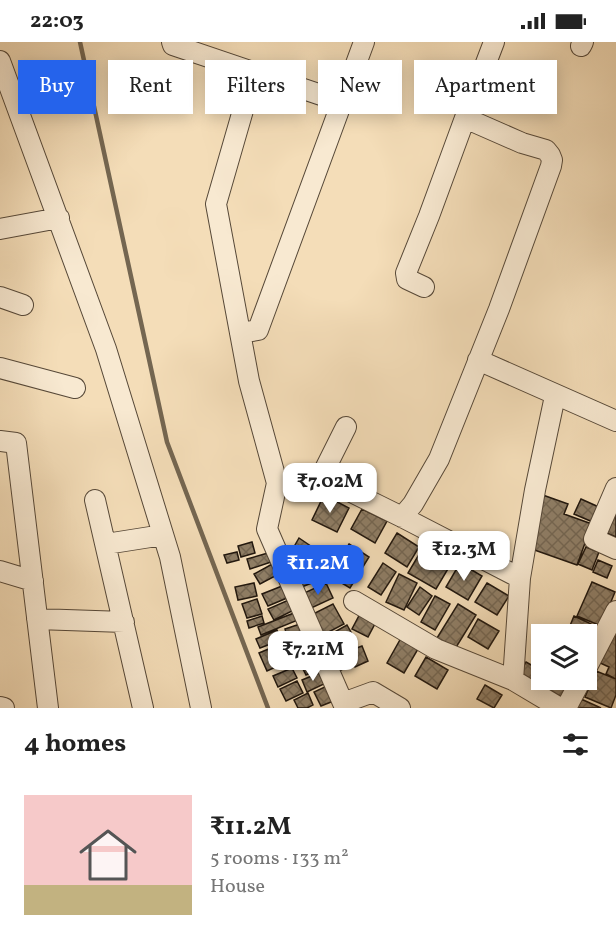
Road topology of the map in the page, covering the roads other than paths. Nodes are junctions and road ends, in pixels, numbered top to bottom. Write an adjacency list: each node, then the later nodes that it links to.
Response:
1 (172, 42): 5 (street)
2 (364, 42): 6 (street)
3 (494, 42): 9 (street)
4 (0, 60): 10 (street)
5 (218, 60)
6 (357, 60)
7 (242, 114): 15 (street)
8 (338, 114): 15 (street)
9 (465, 118): 12 (street); 16 (street)
10 (59, 218): 11 (street); 26 (street)
11 (0, 229)
12 (424, 287)
13 (0, 297): 14 (street)
14 (22, 305)
15 (240, 333): 39 (street)
16 (478, 360): 19 (street); 25 (street)
17 (0, 368): 18 (street)
18 (75, 388)
19 (555, 396): 20 (street); 30 (street)
20 (616, 421)
21 (346, 427): 25 (street)
22 (0, 441): 31 (street)
23 (616, 488): 28 (street)
24 (95, 500): 27 (street)
25 (402, 517): 30 (street)
26 (163, 535): 27 (street); 44 (street)
27 (106, 544): 35 (street)
28 (616, 549)
29 (0, 571): 31 (street)
30 (520, 578): 37 (street)
31 (33, 581): 34 (street)
32 (354, 601): 37 (street)
33 (616, 611): 36 (street)
34 (37, 620): 35 (street); 42 (street)
35 (124, 622): 43 (street)
36 (597, 648)
37 (513, 680): 46 (street)
38 (576, 690): 47 (street)
39 (344, 706): 45 (street)
40 (0, 707): 41 (street)
41 (4, 708)
42 (48, 708)
43 (143, 708)
44 (201, 708)
45 (400, 708)
46 (560, 708)
47 (566, 708)

